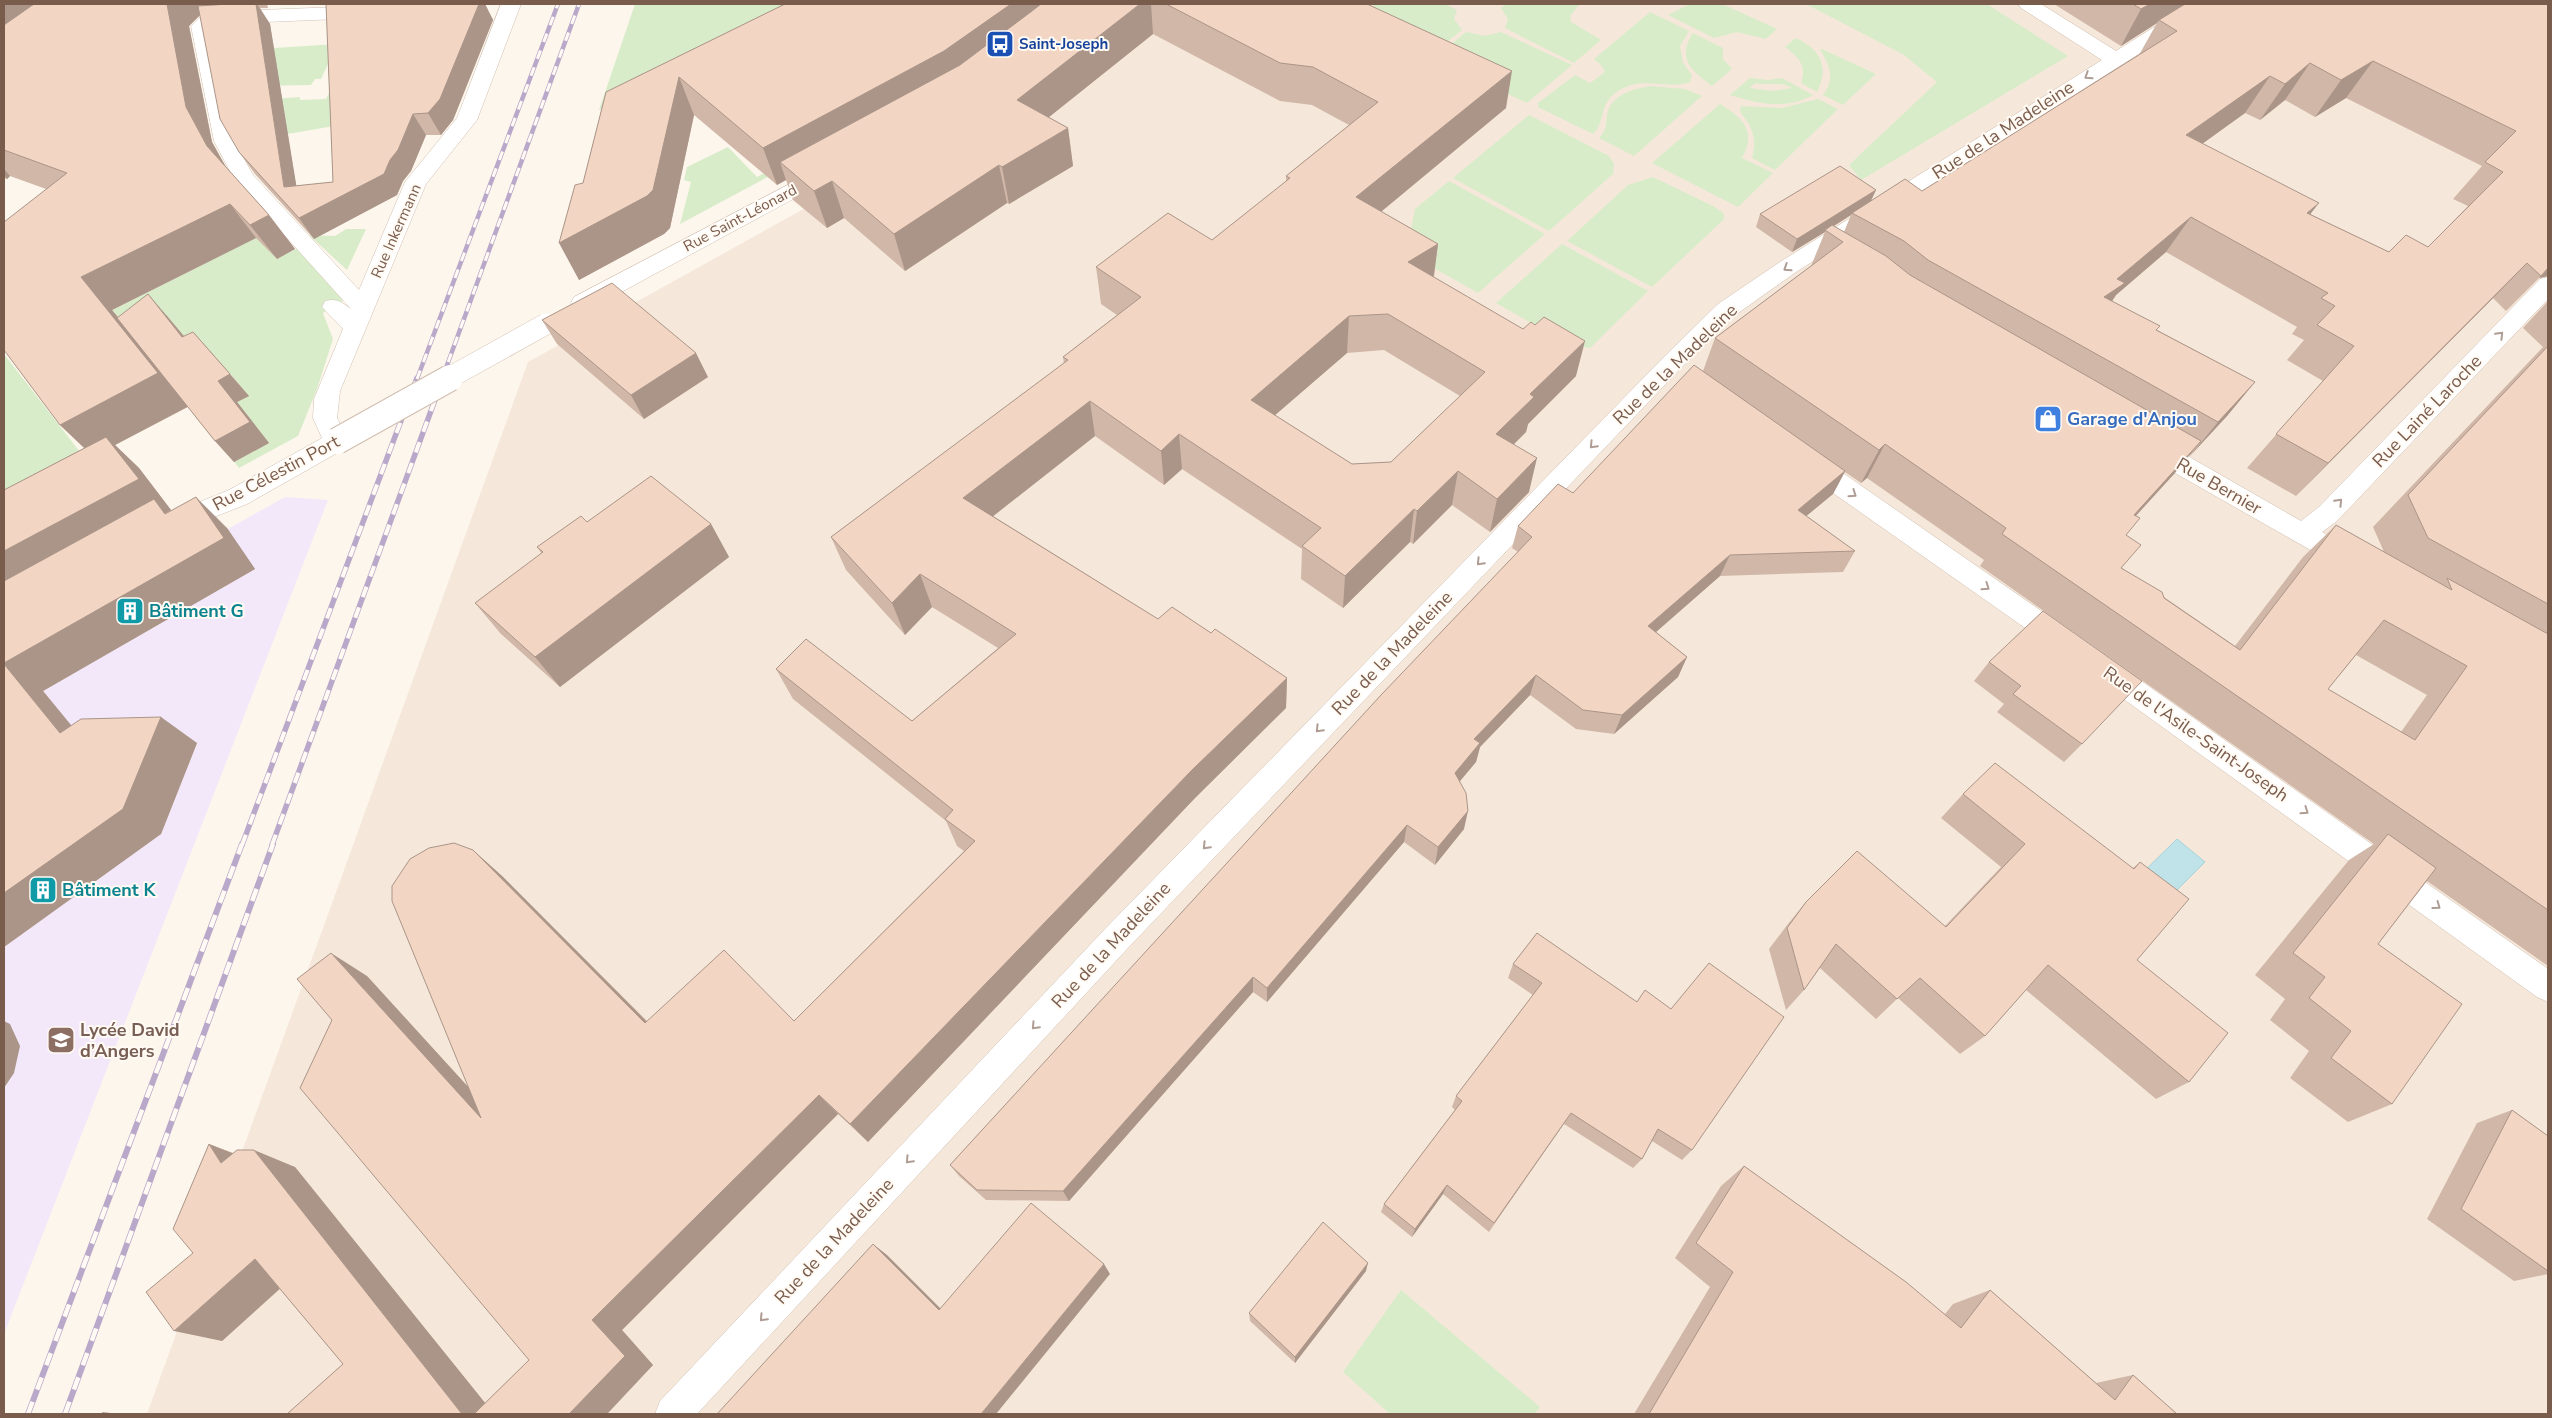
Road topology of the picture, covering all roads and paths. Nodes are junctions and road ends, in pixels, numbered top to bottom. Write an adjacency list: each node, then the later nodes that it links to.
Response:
1 (2028, 4): 5 (street)
2 (2204, 4): 5 (street, Rue de la Madeleine)
3 (502, 9): 11 (street, Rue Inkermann)
4 (383, 12): 11 (street)
5 (2114, 59): 7 (street, Rue de la Madeleine, one-way to 7)
6 (842, 163): 12 (street, Rue Saint-Léonard)
7 (1817, 249): 8 (street); 13 (street, Rue de la Madeleine, one-way to 13)
8 (1838, 261)
9 (2548, 285): 19 (street, Rue Lainé Laroche, one-way to 9)
10 (332, 307): 11 (street)
11 (358, 316): 16 (street, Rue Inkermann)
12 (546, 324): 16 (street, Rue Célestin Port, bridge)
13 (1671, 364): 14 (street); 22 (street, Rue de la Madeleine, one-way to 22)
14 (1695, 381)
15 (2132, 436): 19 (street, Rue Bernier)
16 (328, 441): 18 (street, Rue Célestin Port)
17 (1790, 449): 21 (street, Rue de l'Asile-Saint-Joseph, one-way to 21)
18 (156, 533)
19 (2302, 534): 20 (street, Rue Bernier)
20 (2370, 572)
21 (2548, 986)
22 (673, 1414)

